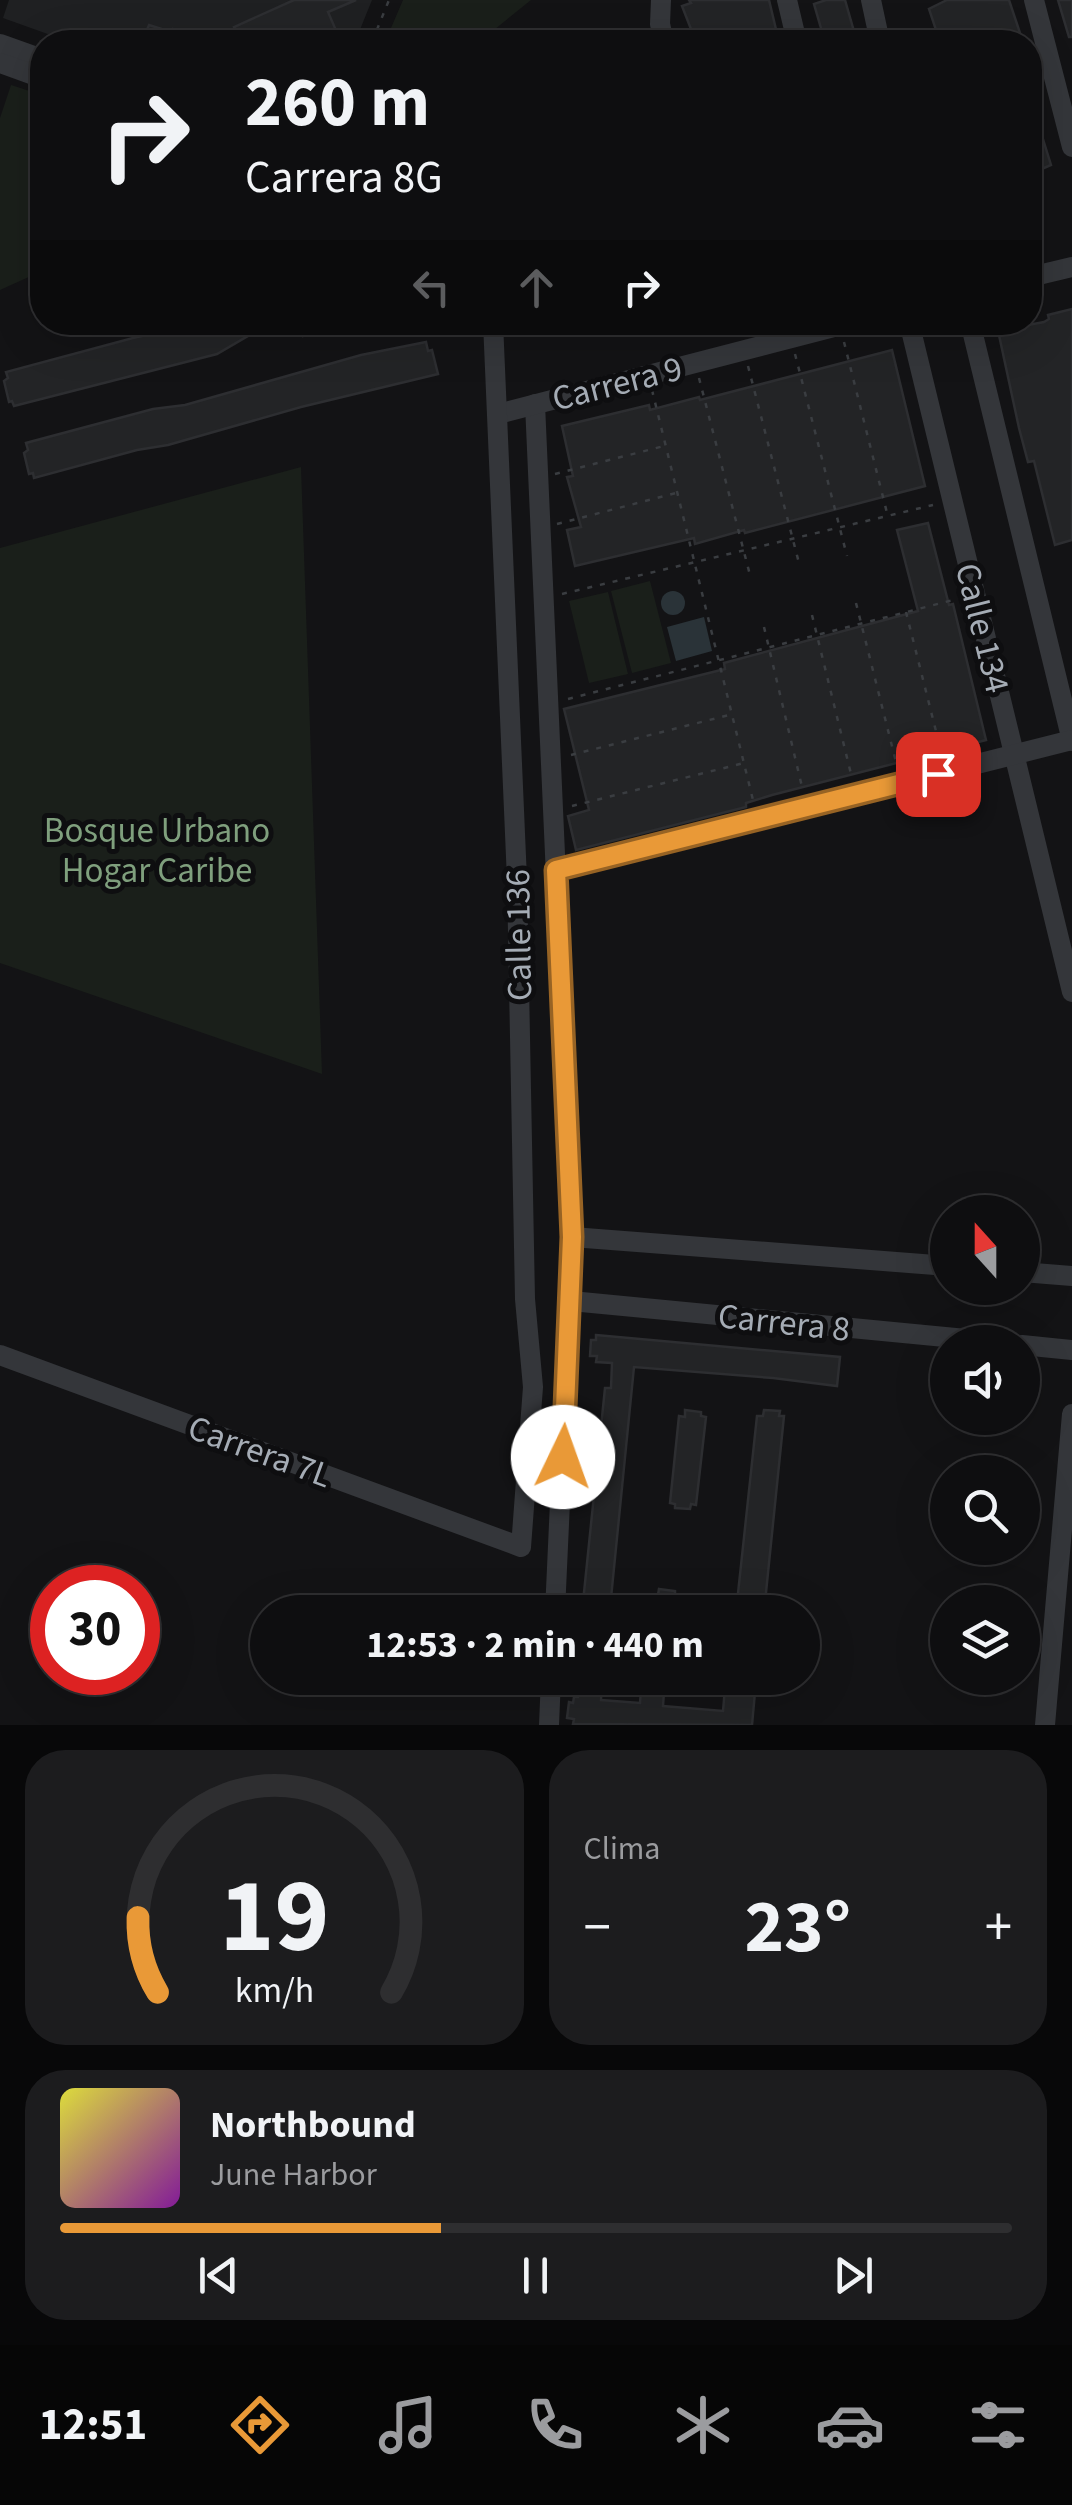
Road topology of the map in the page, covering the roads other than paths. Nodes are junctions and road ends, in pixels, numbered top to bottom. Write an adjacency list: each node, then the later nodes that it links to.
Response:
1 (661, 0): 5 (street)
2 (787, 0): 6 (street)
3 (870, 0): 7 (street)
4 (1034, 0): 8 (street)
5 (661, 30)
6 (794, 30)
7 (877, 30)
8 (1042, 30)
9 (1042, 31): 13 (street)
10 (30, 60): 11 (street)
11 (4, 61): 12 (street)
12 (30, 73)
13 (1072, 148)
14 (1072, 267): 15 (street)
15 (1042, 275)
16 (494, 335): 21 (street, Calle 136)
17 (835, 335): 20 (street, Carrera 9)
18 (911, 335): 23 (street, Calle 134)
19 (973, 335): 22 (street, Calle 134)
20 (535, 404): 21 (street, Carrera 9); 24 (street, Calle 136)
21 (498, 414): 36 (street, Calle 136)
22 (1072, 740): 23 (street)
23 (1014, 754): 24 (street); 25 (street, Calle 134)
24 (556, 870): 26 (street, Calle 136)
25 (1072, 992)
26 (572, 1237): 27 (street, Carrera 8); 30 (street, Calle 136)
27 (930, 1265)
28 (1040, 1273): 29 (street)
29 (1072, 1276)
30 (571, 1301): 31 (street, Carrera 8); 37 (street, Calle 136)
31 (930, 1336)
32 (1040, 1347): 33 (street)
33 (1072, 1350)
34 (0, 1355): 36 (street, Carrera 7L)
35 (1072, 1414): 40 (street)
36 (521, 1546)
37 (556, 1595)
38 (550, 1695): 39 (street)
39 (549, 1725)
40 (1045, 1725)

